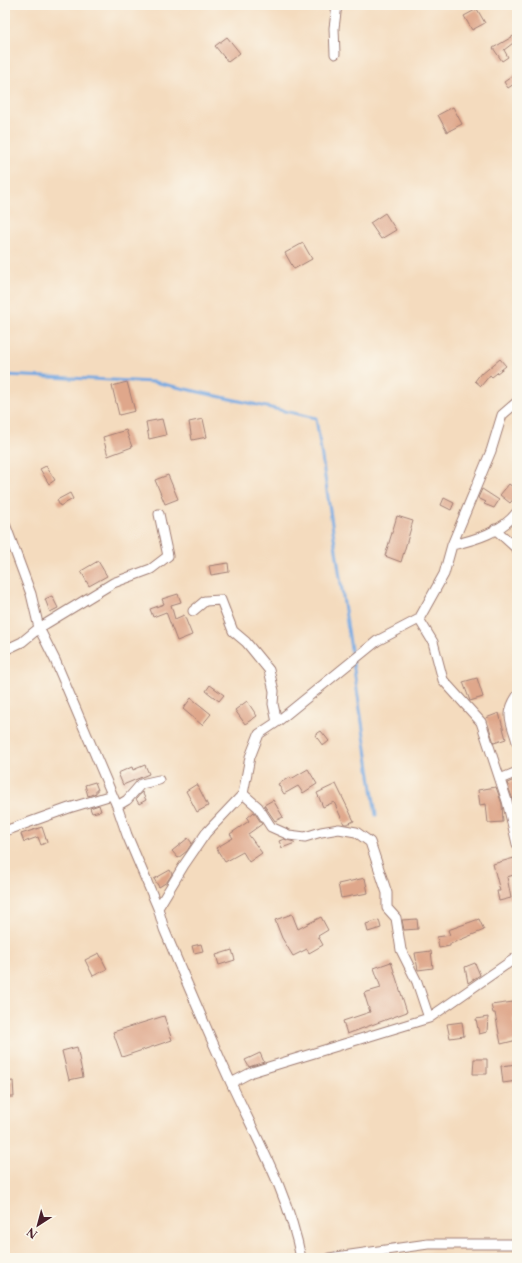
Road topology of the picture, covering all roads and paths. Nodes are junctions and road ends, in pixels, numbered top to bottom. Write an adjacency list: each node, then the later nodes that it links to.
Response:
1 (337, 5): 2 (street)
2 (335, 54)
3 (517, 402): 8 (street)
4 (517, 512): 7 (street)
5 (159, 514): 12 (street)
6 (5, 524): 12 (street)
7 (495, 529): 8 (street); 9 (street)
8 (452, 545): 11 (street)
9 (517, 549)
10 (193, 611): 15 (street)
11 (419, 619): 15 (street); 18 (street)
12 (39, 628): 13 (street); 21 (street)
13 (5, 650)
14 (517, 696): 16 (street)
15 (277, 722): 20 (street)
16 (517, 742)
17 (517, 772): 18 (street)
18 (500, 779): 24 (street)
19 (159, 780): 22 (street)
20 (243, 794): 25 (street); 27 (street)
21 (112, 795): 22 (street); 23 (street)
22 (117, 806): 25 (street)
23 (5, 831)
24 (517, 844)
25 (158, 908): 28 (street)
26 (517, 957): 27 (street)
27 (429, 1018): 28 (street)
28 (231, 1083): 30 (street)
29 (517, 1244): 31 (street)
30 (301, 1258)
31 (329, 1258)

